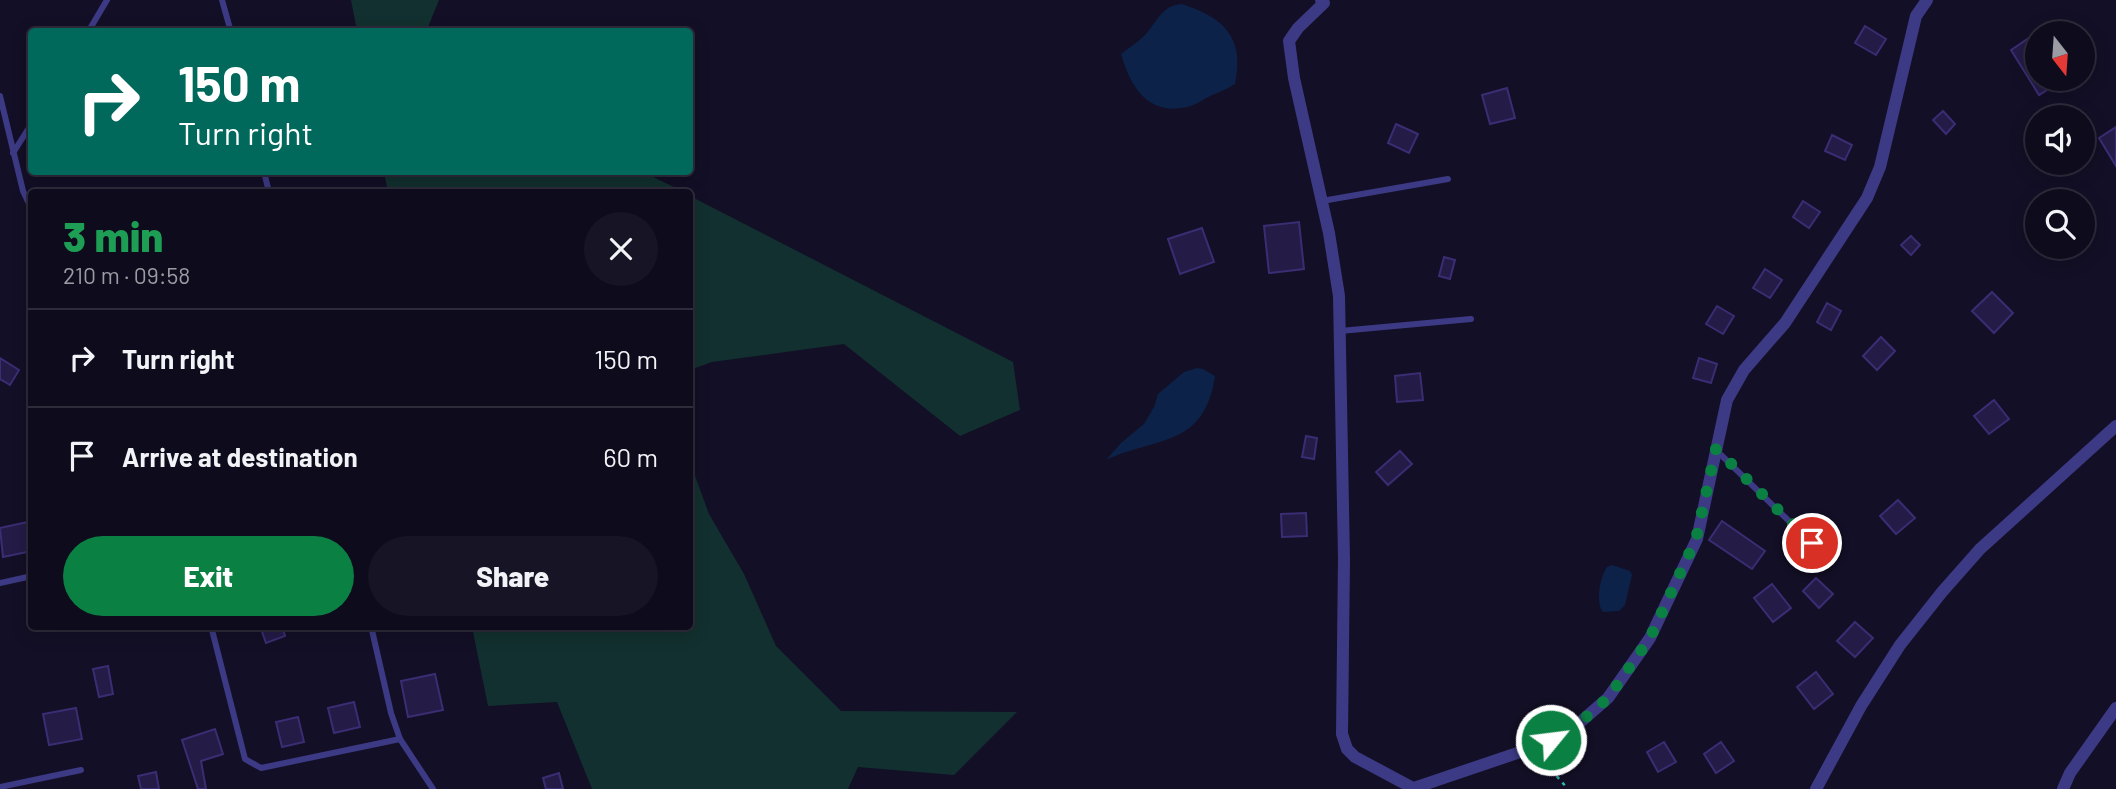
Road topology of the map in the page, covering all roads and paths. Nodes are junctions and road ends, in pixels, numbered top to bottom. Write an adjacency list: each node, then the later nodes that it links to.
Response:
1 (107, 0): 5 (lane)
2 (222, 0): 6 (lane)
3 (1927, 0): 16 (street)
4 (1326, 1): 11 (street)
5 (90, 28)
6 (230, 28)
7 (0, 96): 9 (lane)
8 (28, 129): 9 (lane)
9 (13, 153): 12 (lane)
10 (1448, 179): 11 (lane)
11 (1322, 201): 14 (street)
12 (28, 202)
13 (1471, 319): 14 (lane)
14 (1339, 331): 27 (street)
15 (2116, 426): 30 (street)
16 (1716, 449): 17 (lane); 24 (street)
17 (1831, 562)
18 (28, 577): 19 (lane)
19 (0, 583)
20 (212, 630): 23 (lane)
21 (371, 630): 23 (lane)
22 (2116, 708): 31 (street)
23 (400, 739): 28 (lane)
24 (1532, 748): 27 (street); 29 (path)
25 (81, 769): 26 (lane)
26 (0, 787)
27 (1412, 788)
28 (433, 789)
29 (1568, 789)
30 (1816, 789)
31 (2063, 789)

